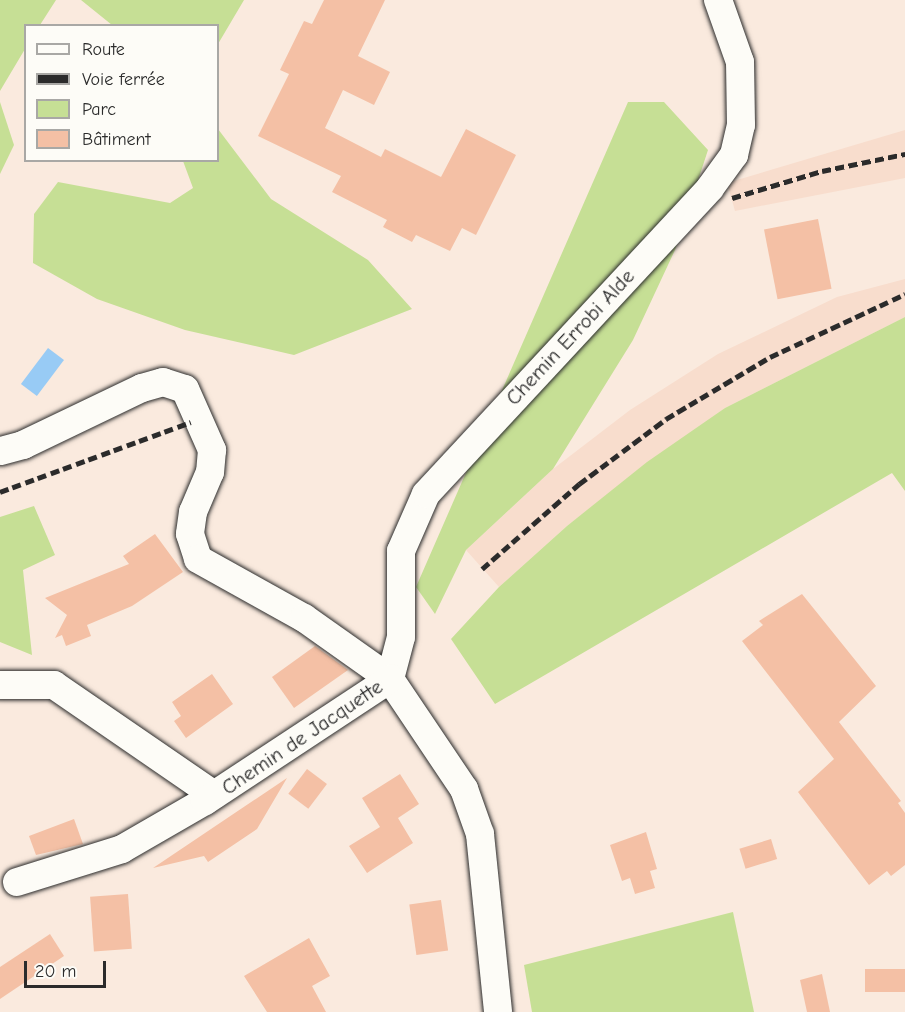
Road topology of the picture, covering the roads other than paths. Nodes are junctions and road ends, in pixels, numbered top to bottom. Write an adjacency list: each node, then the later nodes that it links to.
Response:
1 (718, 0): 3 (street, Chemin Errobi Alde)
2 (1, 452): 3 (street)
3 (390, 679): 5 (street, Chemin de Jacquette); 7 (street)
4 (0, 685): 5 (street, Chemin de Jacquette)
5 (214, 795): 6 (street, Chemin de Jacquette)
6 (17, 882)
7 (498, 1012)

